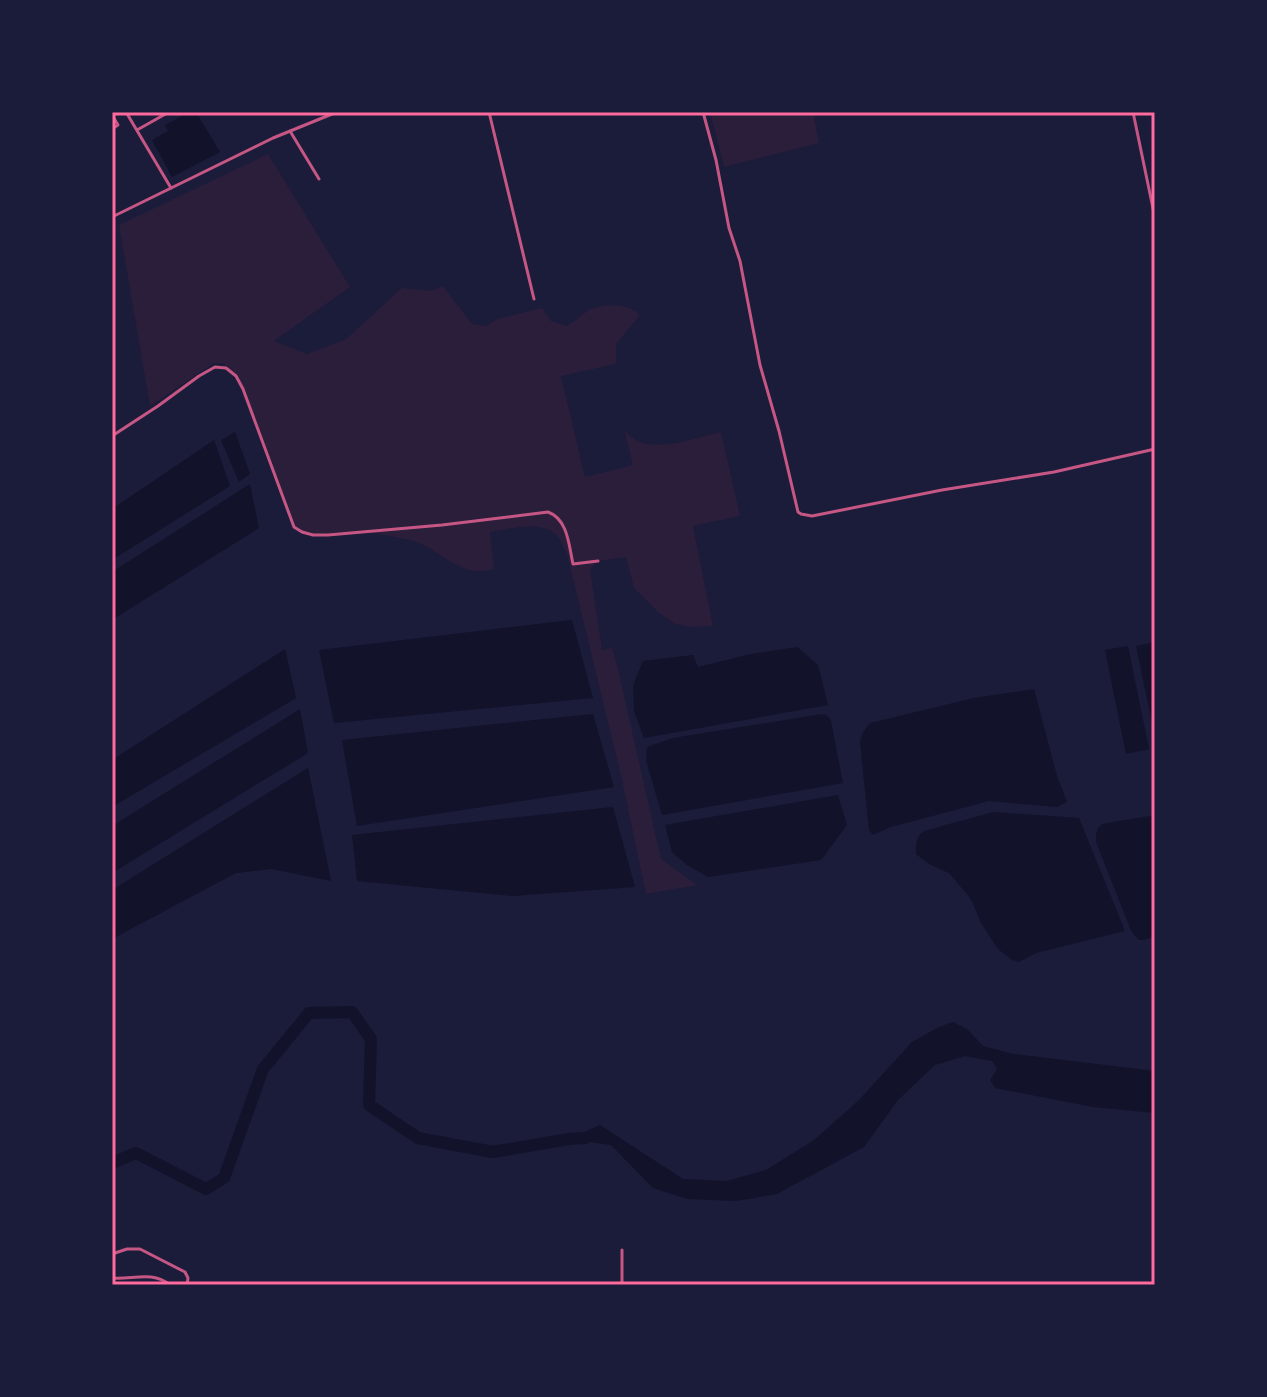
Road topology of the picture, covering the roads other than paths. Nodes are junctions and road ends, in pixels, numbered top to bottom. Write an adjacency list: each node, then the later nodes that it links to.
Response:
1 (126, 112): 9 (street)
2 (169, 112): 9 (street)
3 (337, 112): 10 (street)
4 (489, 112): 15 (street)
5 (703, 112): 17 (street)
6 (1133, 112): 14 (street)
7 (112, 115): 8 (street)
8 (112, 129)
9 (137, 130): 12 (street)
10 (289, 131): 11 (street); 12 (street)
11 (319, 179)
12 (171, 188): 13 (street)
13 (112, 217)
14 (1155, 218)
15 (534, 299)
16 (112, 436): 18 (street)
17 (1155, 449)
18 (598, 561)
19 (622, 1250): 24 (street)
20 (112, 1254): 23 (street)
21 (112, 1278): 22 (street)
22 (170, 1285)
23 (187, 1285)
24 (622, 1285)

